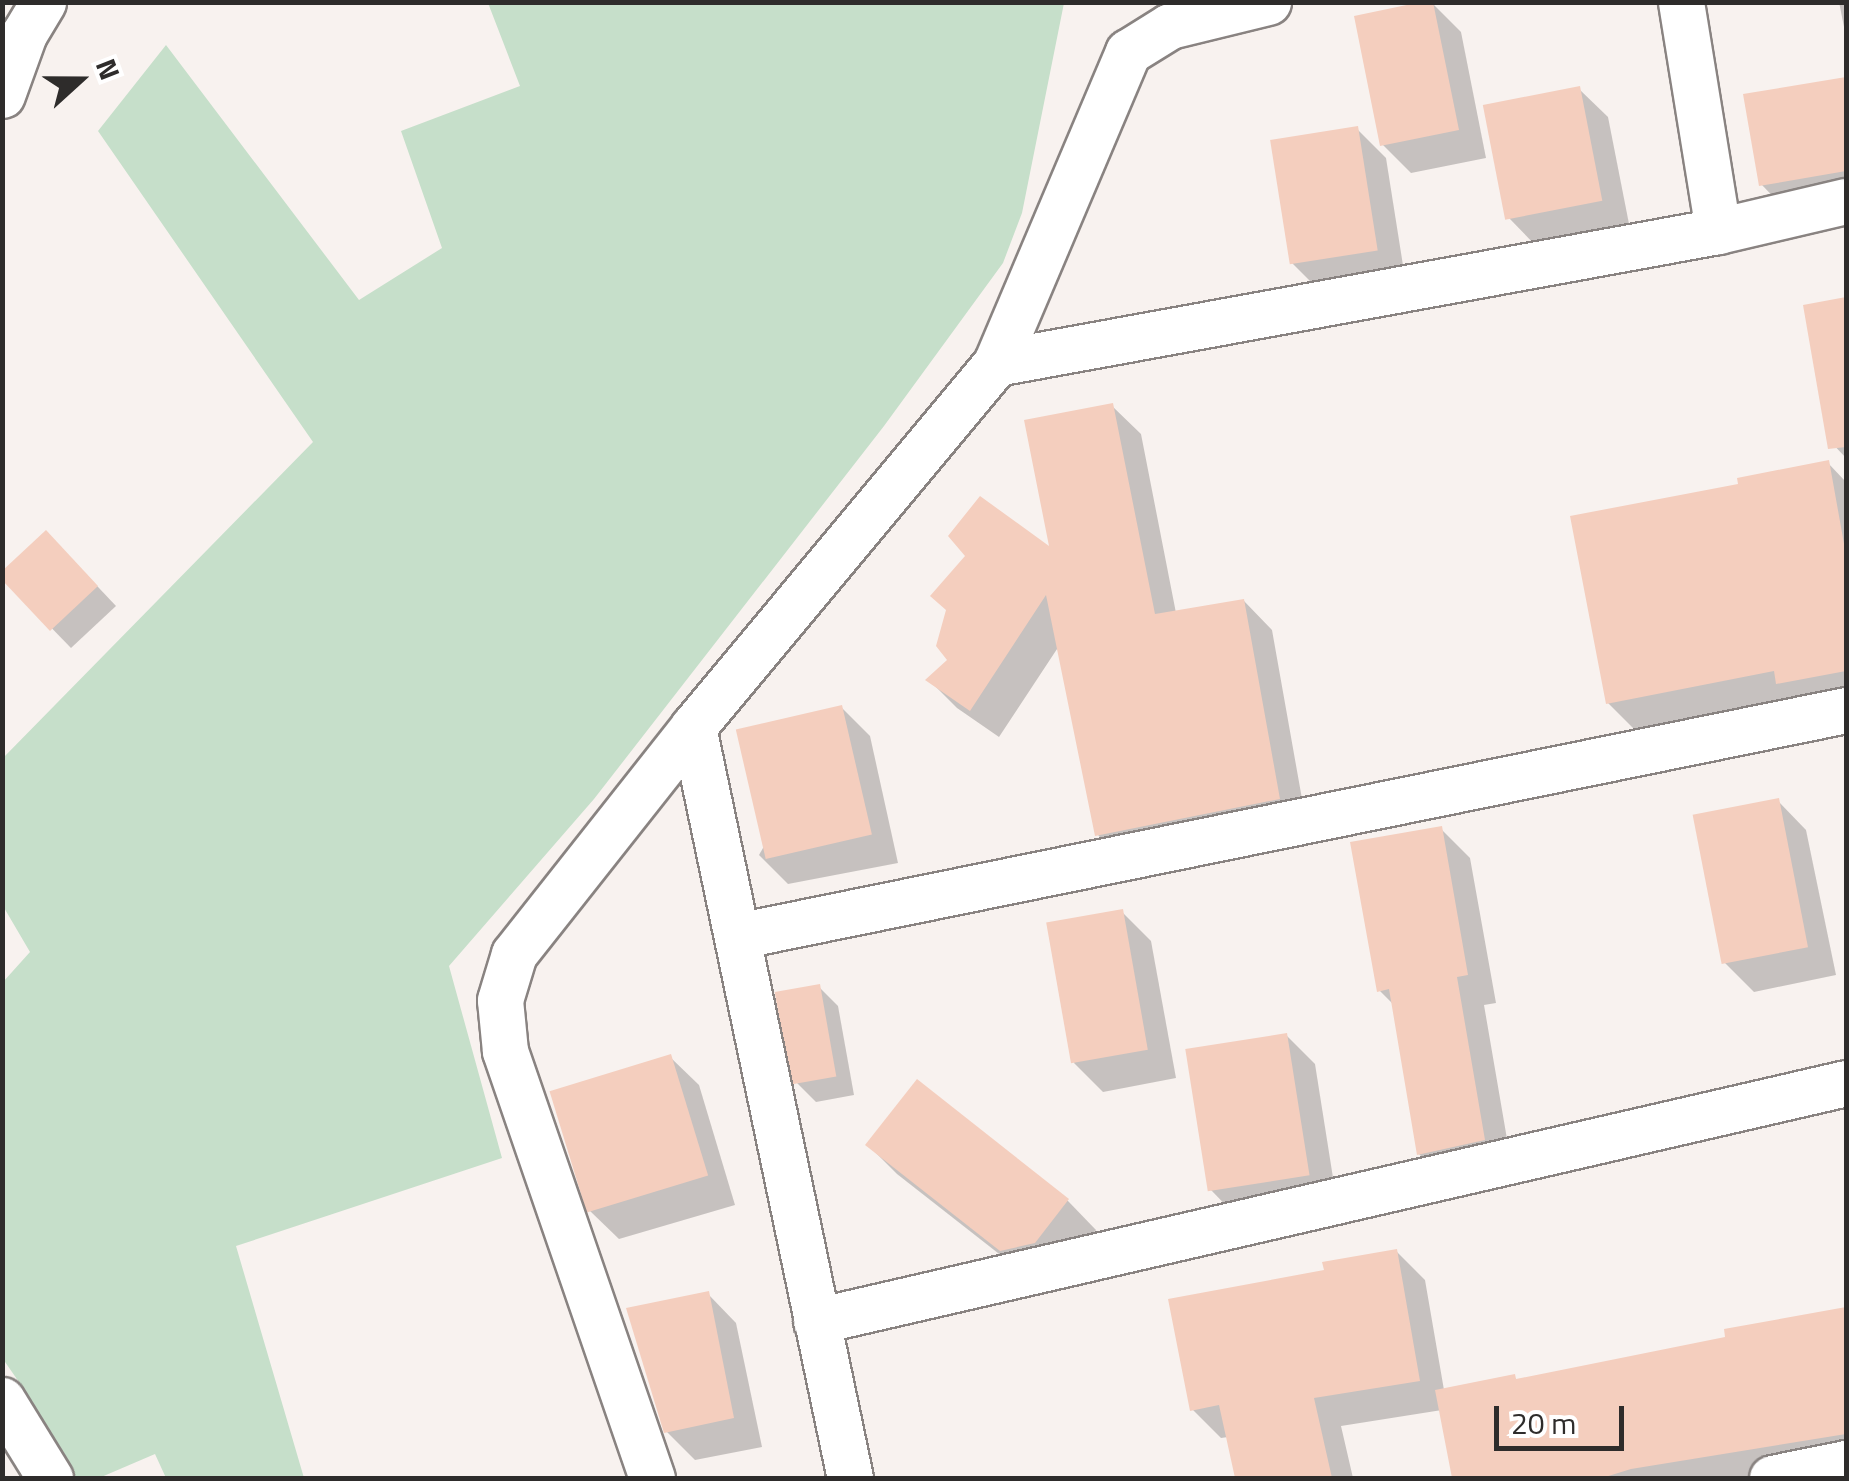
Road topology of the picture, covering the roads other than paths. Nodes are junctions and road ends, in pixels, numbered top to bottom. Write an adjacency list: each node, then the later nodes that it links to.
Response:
1 (43, 2): 4 (street)
2 (1268, 2): 7 (street)
3 (1681, 2): 6 (street)
4 (2, 95)
5 (1846, 201): 6 (street)
6 (1718, 230): 7 (street)
7 (996, 362): 9 (street)
8 (1846, 710): 10 (street)
9 (693, 727): 10 (street); 16 (street)
10 (738, 936): 12 (street)
11 (1846, 1083): 12 (street)
12 (816, 1321): 17 (street)
13 (2, 1400): 15 (street)
14 (1846, 1463): 18 (street)
15 (50, 1478)
16 (652, 1478)
17 (850, 1478)
18 (1772, 1478)

